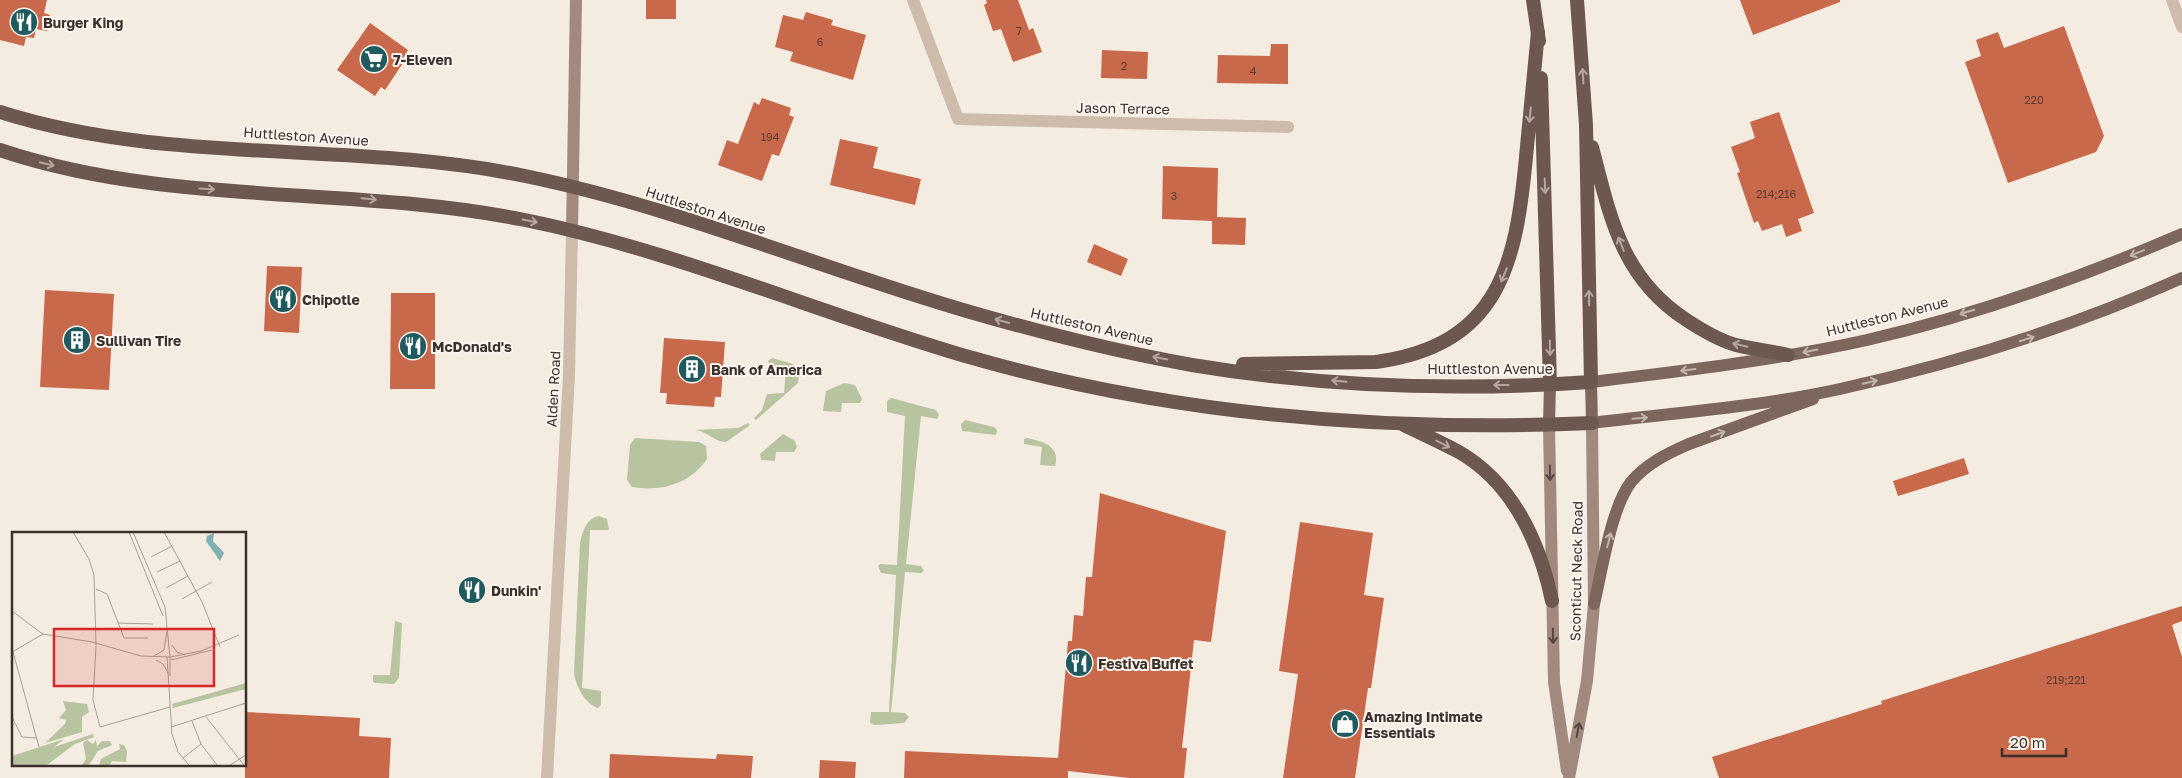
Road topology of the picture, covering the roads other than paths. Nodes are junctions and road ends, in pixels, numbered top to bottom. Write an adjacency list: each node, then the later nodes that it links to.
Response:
1 (576, 0): 12 (main road, Alden Road)
2 (913, 0): 10 (street, Jason Terrace)
3 (1533, 0): 7 (highway)
4 (1577, 0): 9 (highway, one-way to 4)
5 (2172, 0): 6 (street)
6 (2182, 27)
7 (1538, 32): 17 (highway, one-way to 17); 19 (highway, one-way to 19)
8 (0, 112): 12 (highway, Huttleston Avenue)
9 (1586, 125): 16 (highway, one-way to 9); 18 (highway, one-way to 9)
10 (1288, 127)
11 (0, 150): 13 (highway, one-way to 13)
12 (573, 186): 13 (main road, Alden Road); 17 (highway, Huttleston Avenue, one-way to 12)
13 (572, 230): 21 (highway); 26 (street, Alden Road)
14 (2182, 234): 16 (main road, Huttleston Avenue, one-way to 16)
15 (2182, 278): 20 (main road, one-way to 15)
16 (1788, 355): 18 (main road, Huttleston Avenue, one-way to 18)
17 (1196, 365): 19 (highway, Huttleston Avenue, one-way to 17)
18 (1591, 382): 19 (highway, Huttleston Avenue); 22 (main road)
19 (1550, 384): 23 (main road)
20 (1839, 389): 22 (main road, one-way to 20); 25 (main road, one-way to 20)
21 (1399, 423): 23 (highway); 24 (highway, one-way to 24)
22 (1592, 423): 23 (highway); 25 (main road, Sconticut Neck Road)
23 (1549, 425): 24 (main road, Sconticut Neck Road, one-way to 24)
24 (1552, 601): 27 (main road, Sconticut Neck Road, one-way to 27)
25 (1594, 604): 27 (main road, Sconticut Neck Road, one-way to 25)
26 (547, 778)
27 (1569, 778)

